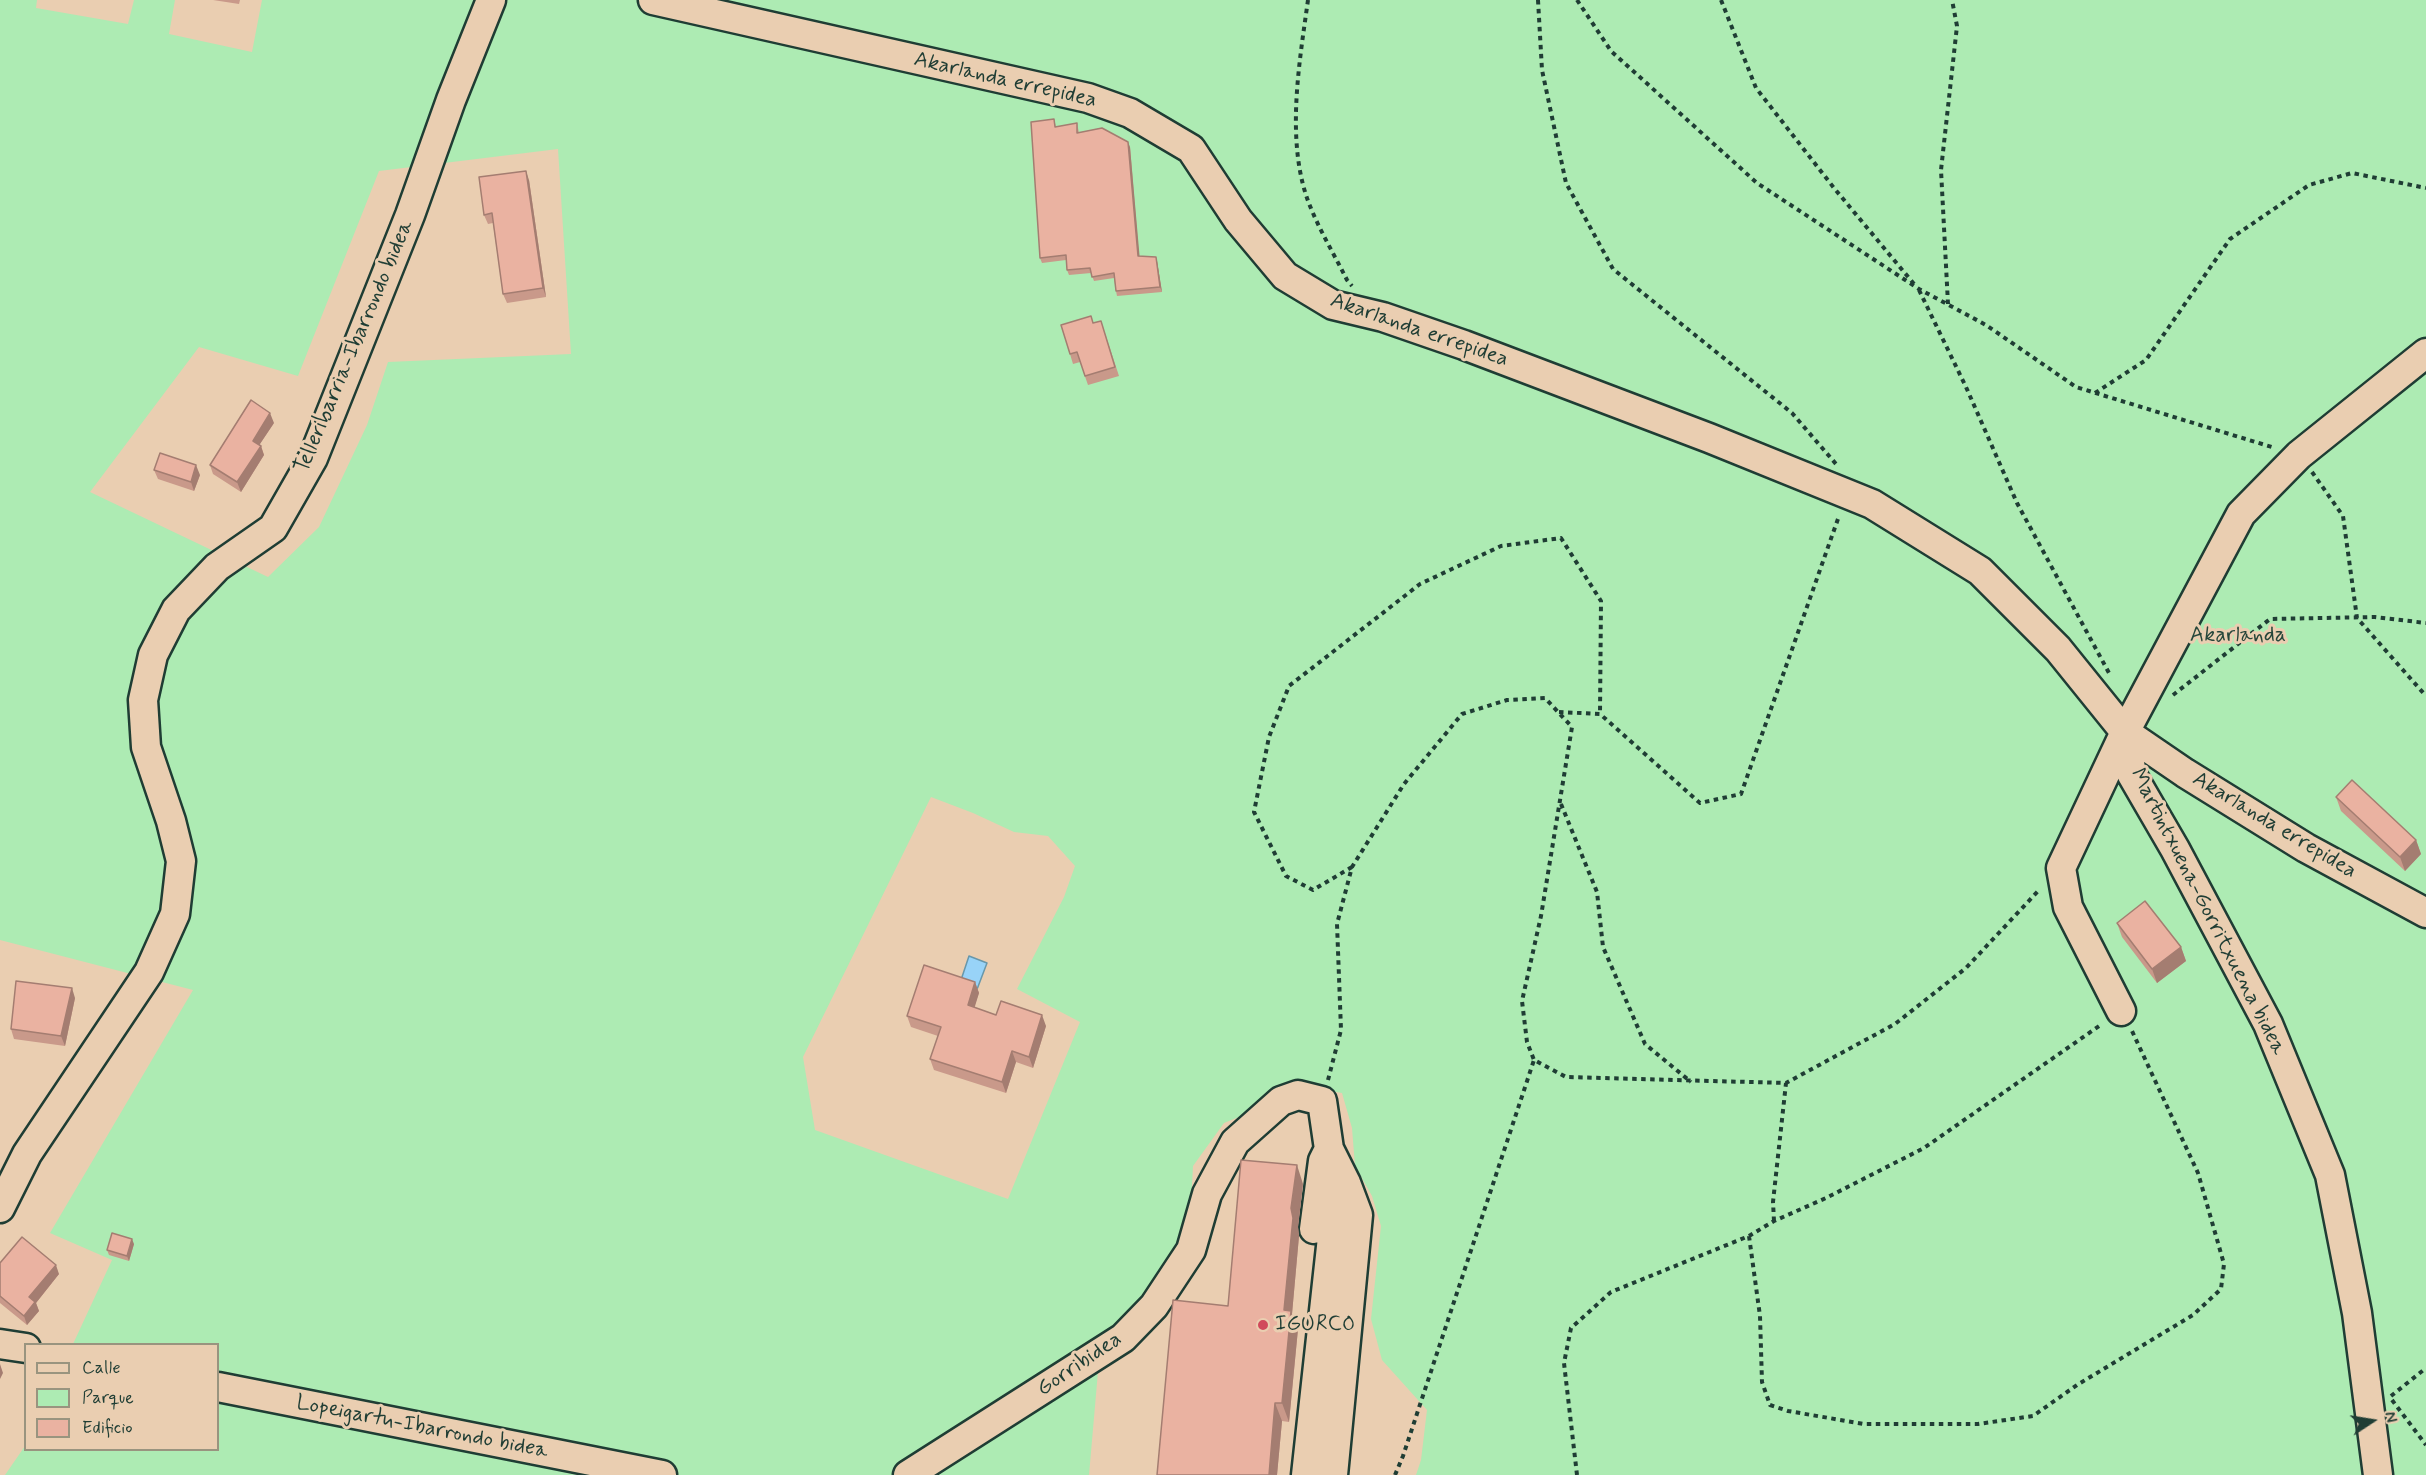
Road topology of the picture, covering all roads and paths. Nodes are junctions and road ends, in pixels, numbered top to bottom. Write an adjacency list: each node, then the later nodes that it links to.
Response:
1 (491, 0): 35 (street, Telleribarria-Ibarrondo bidea)
2 (653, 0): 15 (street, Akarlanda errepidea)
3 (1308, 0): 9 (path)
4 (1538, 0): 15 (path)
5 (1577, 0): 10 (path)
6 (1720, 0): 10 (path)
7 (1952, 0): 11 (path)
8 (2426, 188): 13 (path)
9 (1354, 288)
10 (1918, 290): 11 (path); 18 (path)
11 (1948, 305): 13 (path)
12 (2426, 353): 14 (street)
13 (2095, 393): 14 (path)
14 (2299, 455): 16 (path); 23 (street)
15 (1847, 494): 22 (path); 23 (street, Akarlanda errepidea)
16 (2357, 618): 17 (path); 19 (path); 20 (path)
17 (2426, 624)
18 (2110, 673)
19 (2426, 696)
20 (2165, 701)
21 (1558, 712): 22 (path); 24 (path); 25 (path)
22 (1600, 714): 25 (path)
23 (2126, 732): 26 (street); 27 (street, Akarlanda errepidea); 50 (street, Martintxuena-Gorritxuena bidea)
24 (1561, 803): 29 (path); 30 (path)
25 (1352, 867): 32 (path)
26 (2061, 868): 28 (street); 31 (path)
27 (2426, 913)
28 (2121, 1011): 36 (path); 37 (path)
29 (1534, 1060): 30 (path); 48 (path)
30 (1691, 1082): 31 (path)
31 (1786, 1083): 36 (path)
32 (1322, 1101): 33 (street); 45 (street, Gorribidea)
33 (1329, 1149): 34 (street); 38 (street)
34 (1346, 1183): 46 (street); 47 (street)
35 (0, 1208)
36 (1774, 1221): 37 (path)
37 (1749, 1236): 49 (path)
38 (1306, 1297)
39 (0, 1344): 40 (street)
40 (24, 1348)
41 (2426, 1368): 43 (path)
42 (219, 1387): 44 (street, Lopeigartu-Ibarrondo bidea)
43 (2390, 1397)
44 (662, 1475)
45 (908, 1475)
46 (1306, 1475)
47 (1333, 1475)
48 (1395, 1475)
49 (1577, 1475)
50 (2378, 1475)

